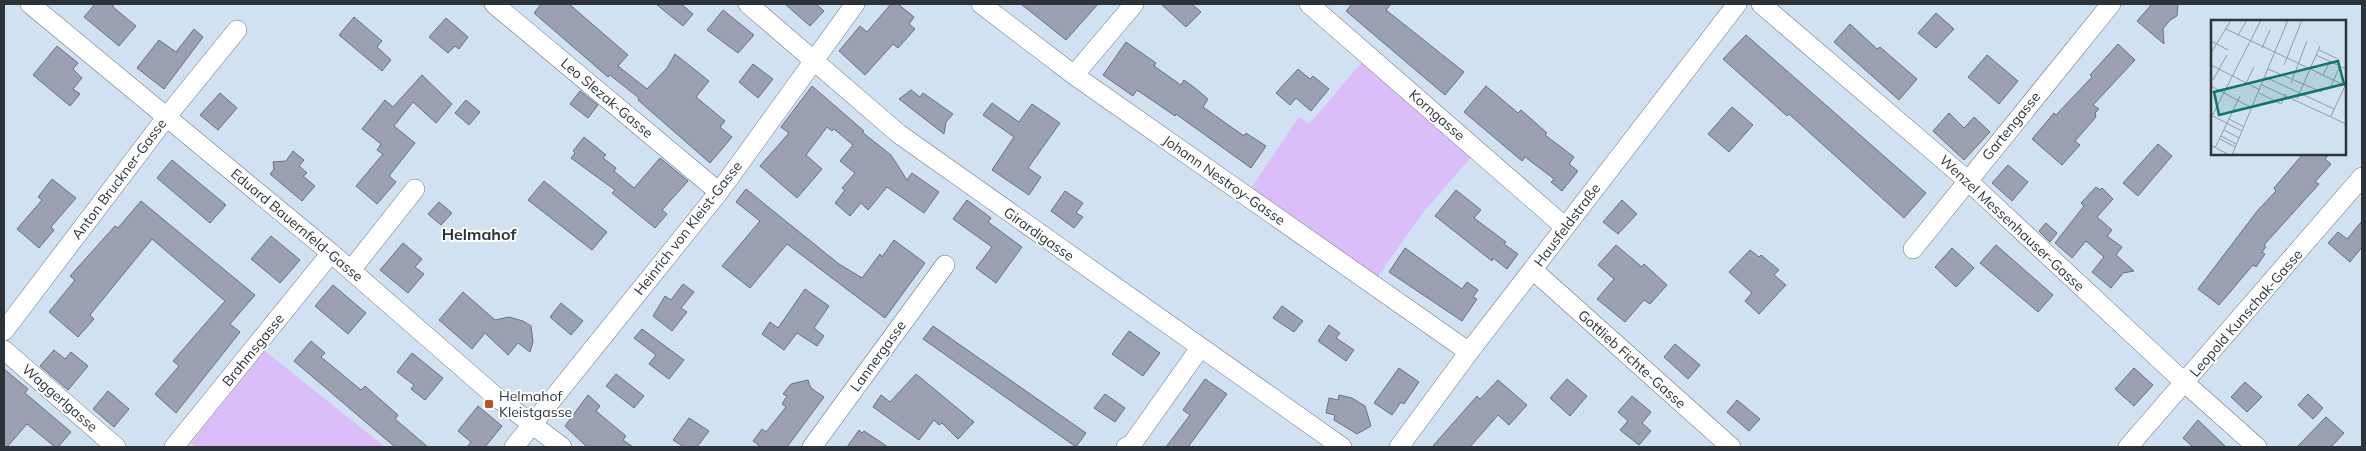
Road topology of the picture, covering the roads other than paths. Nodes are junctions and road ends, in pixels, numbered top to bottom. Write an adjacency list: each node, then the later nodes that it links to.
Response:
1 (30, 4): 14 (street, Eduard Bauernfeld-Gasse)
2 (494, 4): 18 (street, Leo Slezak-Gasse)
3 (748, 4): 12 (street, Girardigasse)
4 (855, 4): 12 (street, Heinrich von Kleist-Gasse)
5 (981, 4): 13 (street, Johann Nestroy-Gasse)
6 (1134, 4): 13 (street)
7 (1308, 4): 19 (street, Korngasse)
8 (1737, 4): 19 (street, Hausfeldstraße)
9 (1761, 4): 16 (street, Wenzel Messenhauser-Gasse)
10 (2111, 4): 16 (street, Gartengasse)
11 (237, 30): 14 (street, Anton Bruckner-Gasse)
12 (814, 60): 18 (street, Heinrich von Kleist-Gasse); 26 (street, Girardigasse)
13 (1074, 75): 28 (street, Johann Nestroy-Gasse)
14 (168, 115): 21 (street, Eduard Bauernfeld-Gasse); 25 (street, Anton Bruckner-Gasse)
15 (2362, 177): 29 (street, Leopold Kunschak-Gasse)
16 (1967, 180): 20 (street, Gartengasse); 29 (street, Wenzel Messenhauser-Gasse)
17 (415, 190): 23 (street)
18 (719, 192): 30 (street, Heinrich von Kleist-Gasse)
19 (1566, 227): 24 (street, Hausfeldstraße)
20 (1913, 249)
21 (331, 253): 23 (street, Eduard Bauernfeld-Gasse); 32 (street, Brahmsgasse)
22 (945, 265): 35 (street, Lannergasse)
23 (351, 270): 30 (street, Eduard Bauernfeld-Gasse)
24 (1533, 270): 28 (street, Hausfeldstraße); 39 (street, Gottlieb Fichte-Gasse)
25 (4, 331)
26 (1200, 348): 36 (street); 37 (street, Girardigasse)
27 (4, 350): 31 (street, Waggerlgasse)
28 (1469, 352): 38 (street, Hausfeldstraße)
29 (2185, 383): 40 (street, Leopold Kunschak-Gasse); 41 (street, Wenzel Messenhauser-Gasse)
30 (532, 423): 33 (street, Heinrich von Kleist-Gasse); 34 (street, Eduard Bauernfeld-Gasse)
31 (116, 447)
32 (174, 447)
33 (514, 447)
34 (562, 447)
35 (812, 447)
36 (1126, 447)
37 (1342, 447)
38 (1399, 447)
39 (1731, 447)
40 (2128, 447)
41 (2257, 447)

